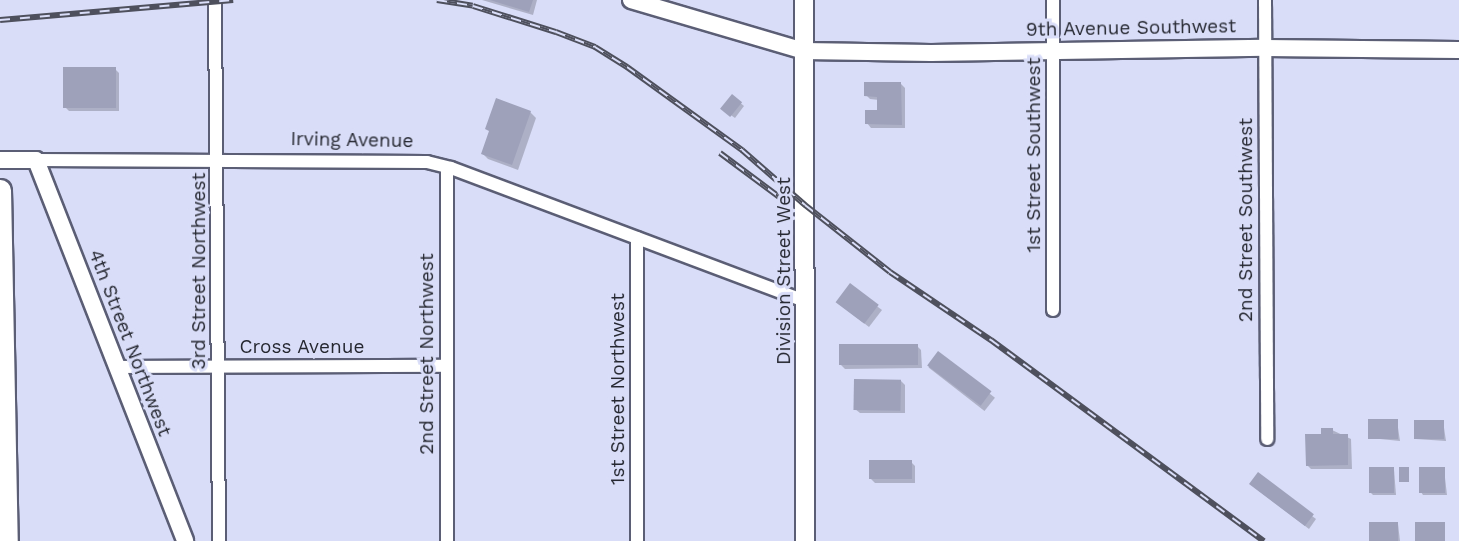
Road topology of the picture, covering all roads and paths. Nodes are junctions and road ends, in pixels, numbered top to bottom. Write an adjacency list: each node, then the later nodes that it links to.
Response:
1 (215, 0): 12 (street, 3rd Street Northwest)
2 (631, 0): 9 (street, 9th Avenue Southwest)
3 (804, 0): 9 (main road, Division Street West)
4 (1053, 0): 7 (street, 1st Street Southwest)
5 (1265, 0): 6 (street, 2nd Street Southwest)
6 (1265, 48): 7 (street, 9th Avenue Southwest); 8 (street, 9th Avenue Southwest); 21 (street, 2nd Street Southwest)
7 (1053, 50): 9 (street, 9th Avenue Southwest); 17 (street, 1st Street Southwest)
8 (1459, 50)
9 (804, 51): 16 (main road, Division Street West)
10 (0, 160): 11 (street, Irving Avenue)
11 (36, 160): 12 (street, Irving Avenue); 20 (street, 4th Street Northwest)
12 (218, 160): 13 (street, Irving Avenue); 18 (street, 3rd Street Northwest)
13 (447, 168): 15 (street, Irving Avenue); 19 (street, 2nd Street Northwest)
14 (0, 190): 22 (main road)
15 (637, 238): 16 (street, Irving Avenue); 26 (street, 1st Street Northwest)
16 (804, 301): 27 (main road, Division Street West)
17 (1053, 310)
18 (219, 366): 19 (street, Cross Avenue); 20 (street, Cross Avenue); 24 (street, 3rd Street Northwest)
19 (446, 366): 25 (street, 2nd Street Northwest)
20 (117, 367): 23 (street, 4th Street Northwest)
21 (1267, 439)
22 (7, 541)
23 (185, 541)
24 (219, 541)
25 (447, 541)
26 (637, 541)
27 (805, 541)

